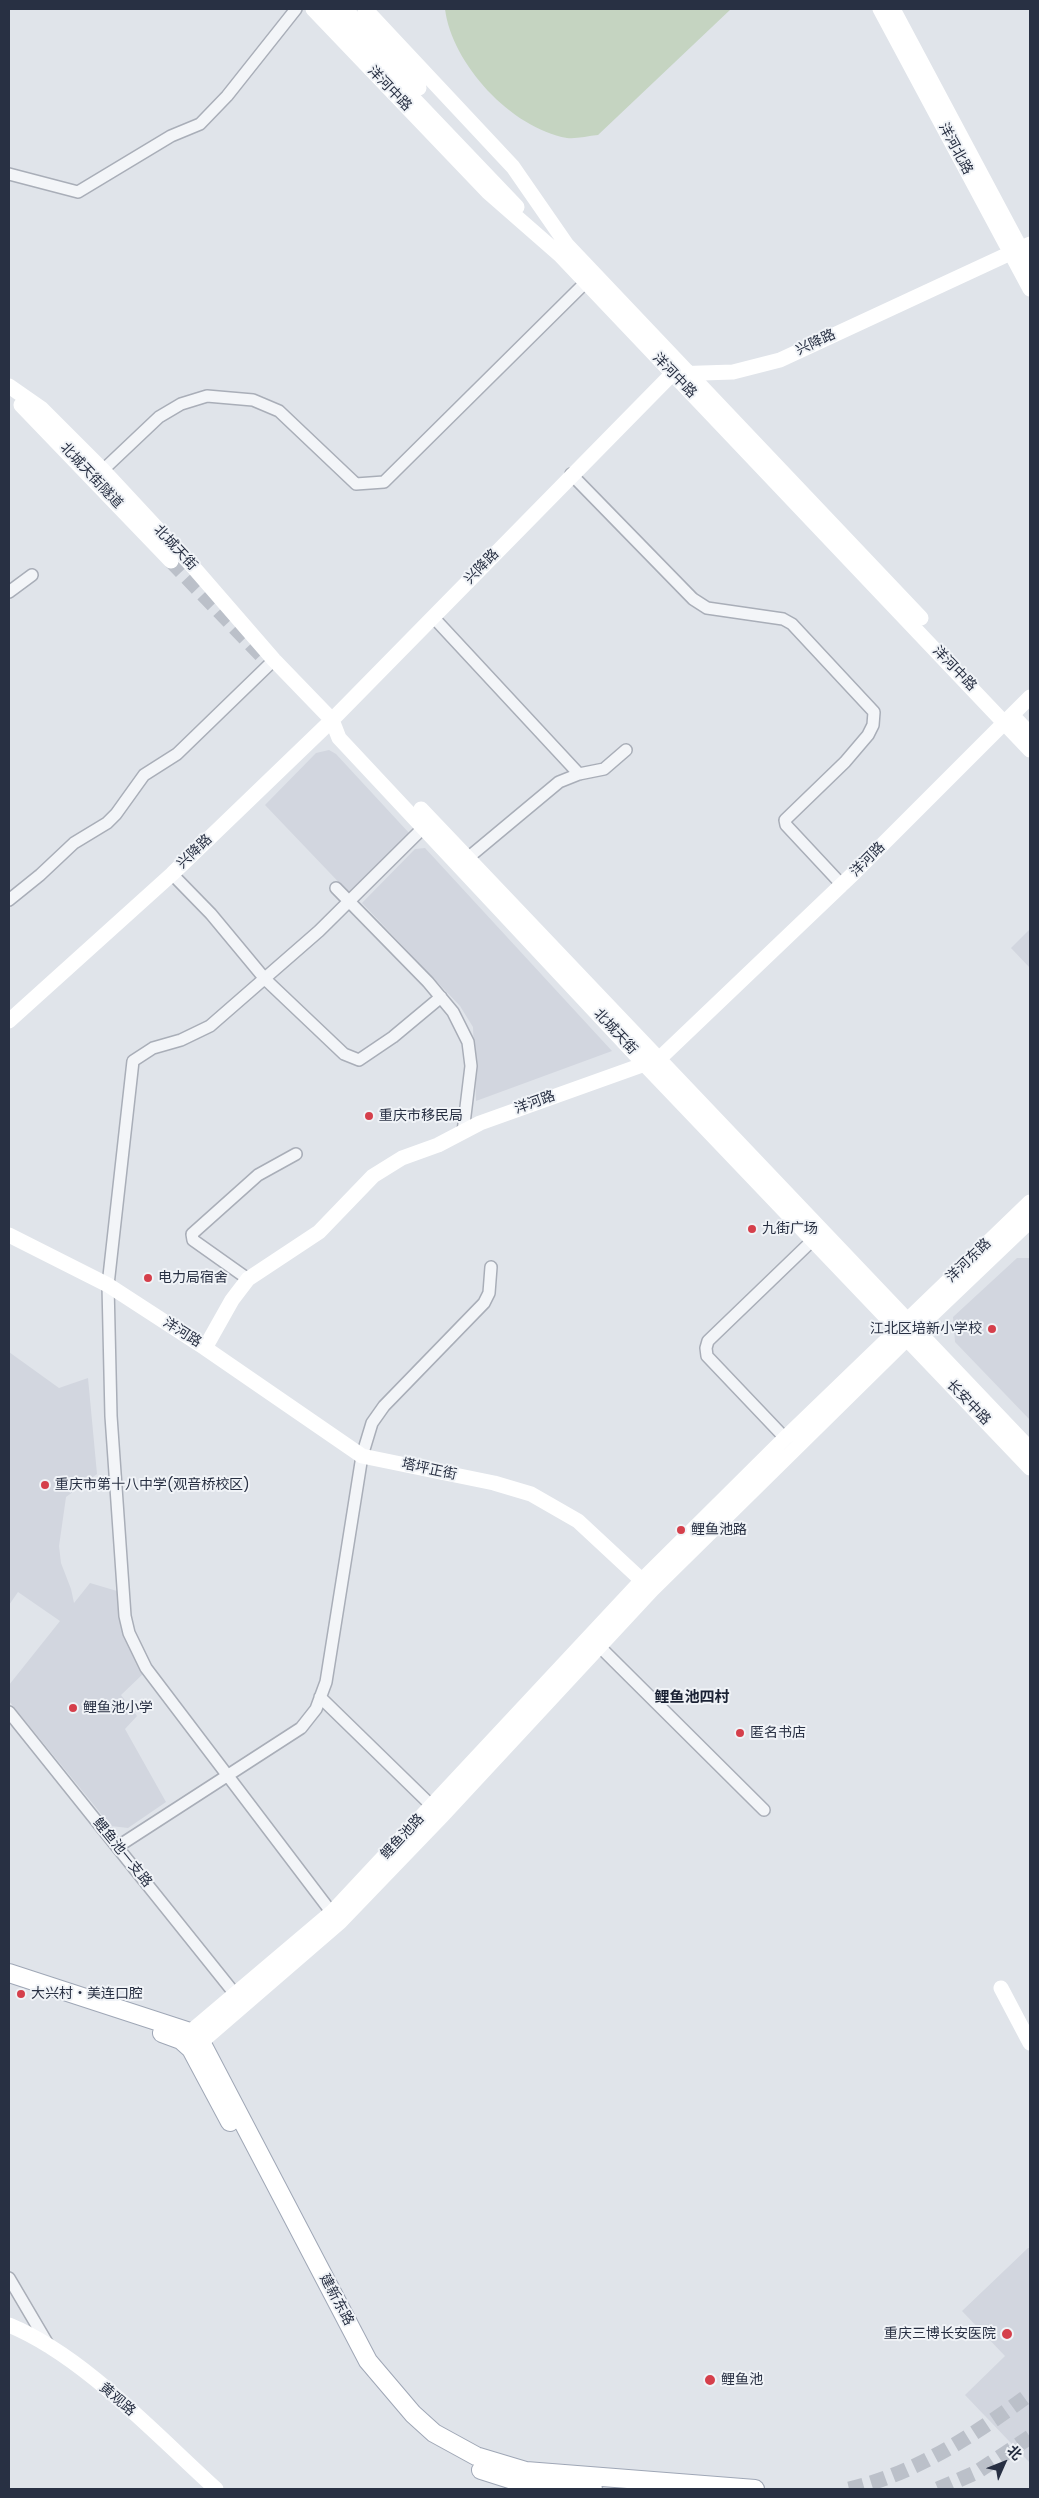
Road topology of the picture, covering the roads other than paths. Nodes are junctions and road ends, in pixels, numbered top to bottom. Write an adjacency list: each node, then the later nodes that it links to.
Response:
1 (296, 9): 8 (street)
2 (313, 9): 10 (street, 洋河中路)
3 (328, 9): 10 (street)
4 (345, 9): 10 (street)
5 (365, 9): 10 (street, 洋河中路)
6 (880, 9): 9 (street, 洋河北路)
7 (893, 9): 9 (street, 洋河北路)
8 (9, 174)
9 (1021, 249): 11 (street, 洋河北路); 13 (street, 洋河北路); 15 (street, 兴降路)
10 (564, 250): 12 (street, 洋河中路); 15 (street, 洋河中路)
11 (1030, 266)
12 (586, 282): 14 (street, 洋河中路); 18 (street)
13 (1030, 289)
14 (672, 374): 15 (street, 兴降路); 19 (street, 兴降路); 26 (street, 洋河中路)
15 (689, 375): 26 (street, 洋河中路)
16 (9, 386): 18 (street, 北城天街)
17 (9, 394): 20 (street, 北城天街隧道)
18 (103, 470): 24 (street, 北城天街)
19 (571, 474): 23 (street, 兴降路); 35 (street)
20 (171, 561)
21 (32, 575): 22 (street)
22 (9, 592)
23 (434, 618): 27 (street, 兴降路); 31 (street)
24 (274, 660): 27 (street, 北城天街); 37 (street)
25 (1030, 697): 26 (street, 洋河路)
26 (1009, 719): 28 (street, 洋河中路); 30 (street, 洋河中路); 35 (street, 洋河路)
27 (332, 720): 32 (street, 北城天街); 34 (street, 兴降路)
28 (1030, 734)
29 (626, 750): 31 (street)
30 (1030, 750)
31 (579, 774): 33 (street)
32 (428, 823): 33 (street, 北城天街); 38 (street)
33 (463, 861): 42 (street, 北城天街)
34 (172, 874): 39 (street); 41 (street, 兴降路)
35 (842, 885): 42 (street, 洋河路)
36 (336, 888): 38 (street)
37 (9, 900)
38 (349, 902): 39 (street); 40 (street)
39 (265, 979): 40 (street); 51 (street)
40 (441, 997): 43 (street)
41 (9, 1020)
42 (652, 1062): 43 (street, 洋河路); 48 (street, 北城天街)
43 (463, 1132): 50 (street, 洋河路)
44 (296, 1154): 50 (street)
45 (1030, 1202): 52 (street, 洋河东路)
46 (1030, 1222): 52 (street, 洋河东路)
47 (9, 1235): 51 (street, 洋河路)
48 (817, 1236): 52 (street, 北城天街); 54 (street)
49 (491, 1267): 56 (street)
50 (248, 1280): 53 (street, 洋河路)
51 (108, 1286): 53 (street, 洋河路); 62 (street)
52 (907, 1329): 54 (street, 鲤鱼池路); 55 (street, 长安中路); 57 (street, 长安中路); 58 (street, 鲤鱼池路)
53 (205, 1348): 56 (street, 塔坪正街)
54 (785, 1438): 58 (street, 鲤鱼池路)
55 (1030, 1450)
56 (362, 1456): 58 (street, 塔坪正街); 60 (street)
57 (1030, 1468)
58 (647, 1585): 59 (street, 鲤鱼池路); 64 (street, 鲤鱼池路)
59 (599, 1646): 63 (street); 64 (street, 鲤鱼池路)
60 (320, 1697): 62 (street); 64 (street)
61 (9, 1712): 65 (street, 鲤鱼池一支路)
62 (228, 1777): 65 (street); 66 (street)
63 (764, 1810)
64 (437, 1811): 66 (street, 鲤鱼池路)
65 (117, 1847): 70 (street, 鲤鱼池一支路)
66 (336, 1917): 70 (street, 鲤鱼池路); 71 (street, 鲤鱼池路)
67 (9, 1973): 71 (main road)
68 (9, 1984): 71 (main road)
69 (1001, 1988): 72 (street)
70 (235, 1994): 71 (street, 鲤鱼池路)
71 (191, 2041): 77 (main road, 建新东路)
72 (1030, 2043)
73 (9, 2278): 76 (street)
74 (9, 2325): 76 (street, 黄观路)
75 (9, 2333): 78 (street, 黄观路)
76 (50, 2349): 79 (street, 黄观路)
77 (579, 2485): 80 (main road, 建新东路)
78 (204, 2489)
79 (216, 2489)
80 (755, 2489)

